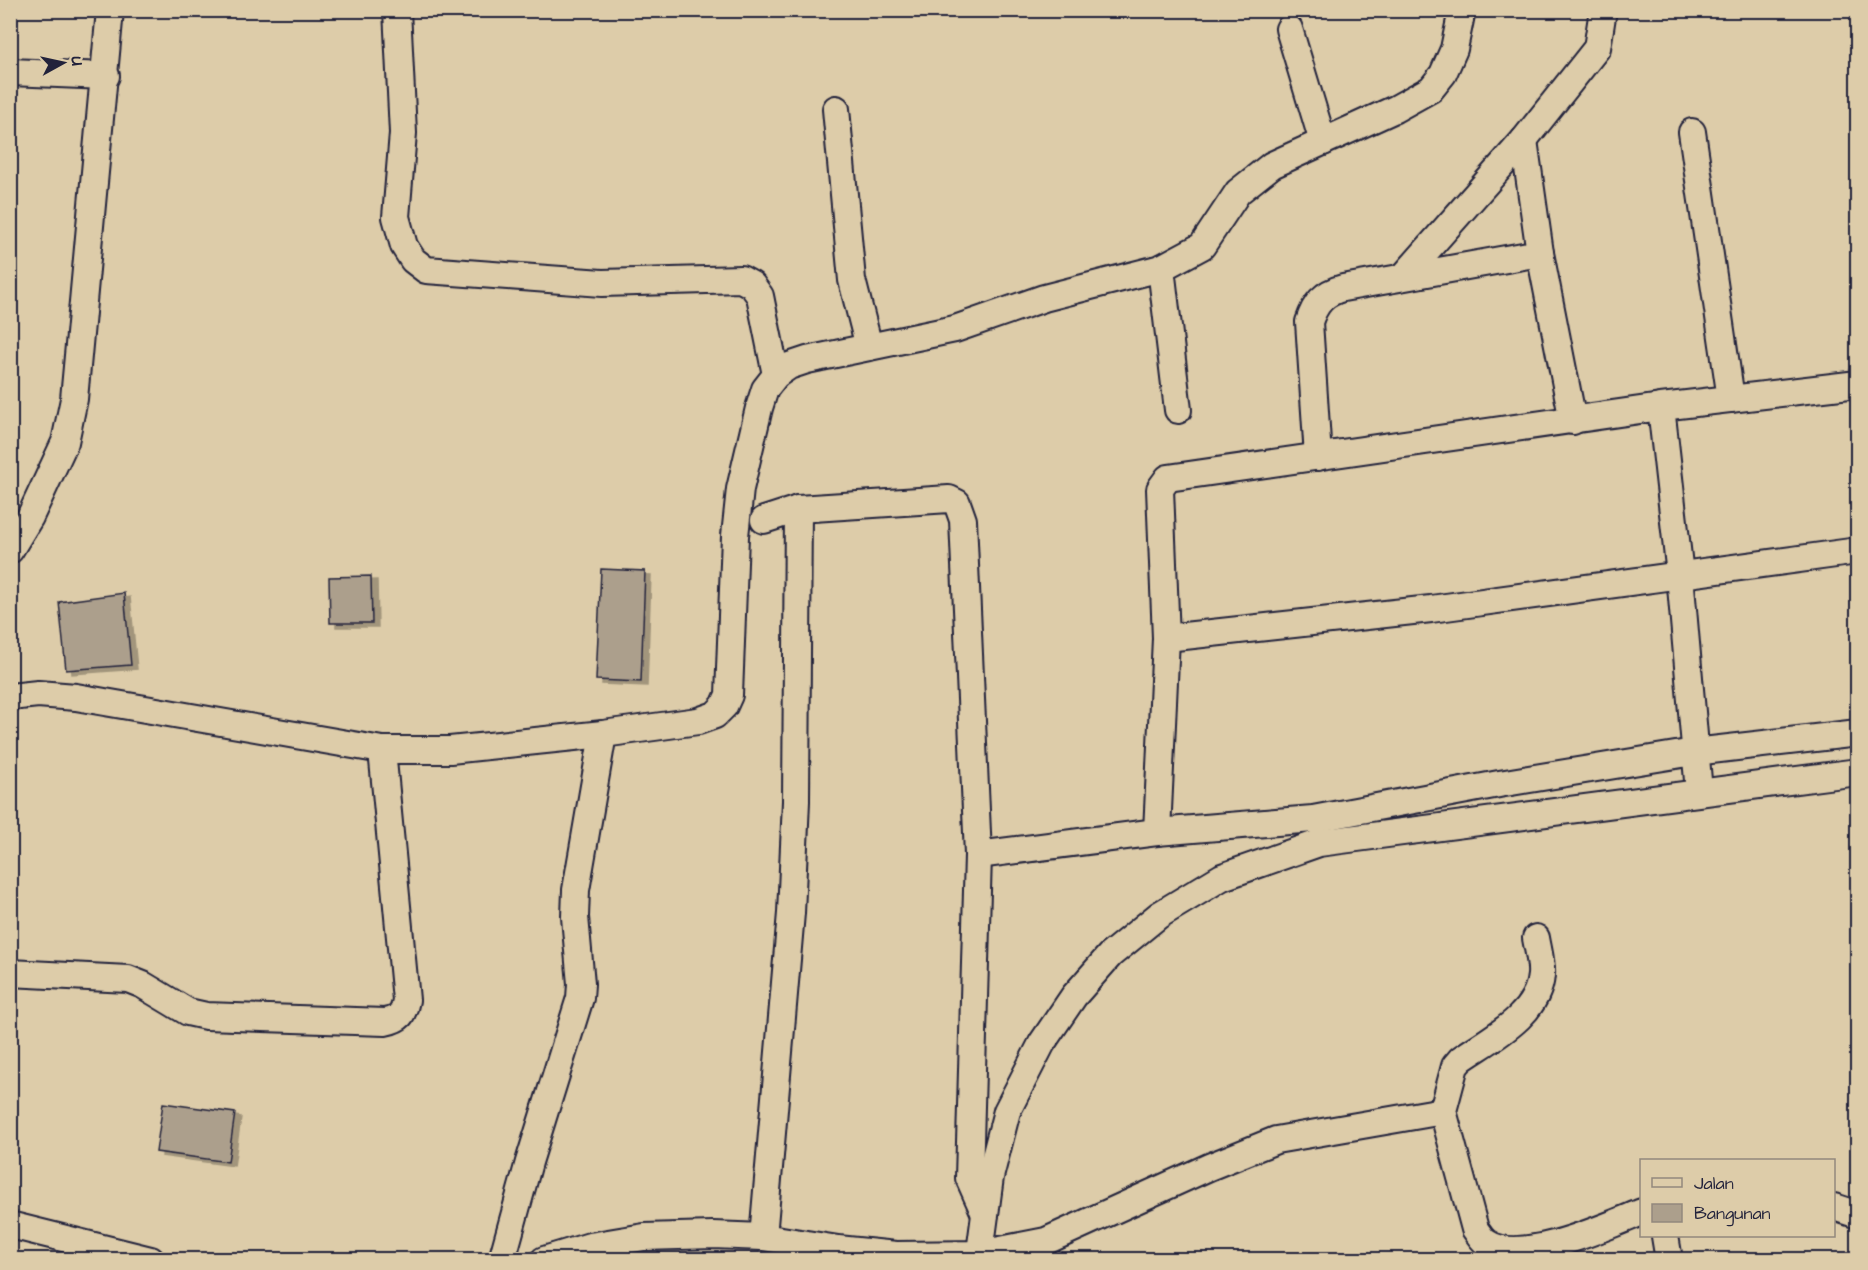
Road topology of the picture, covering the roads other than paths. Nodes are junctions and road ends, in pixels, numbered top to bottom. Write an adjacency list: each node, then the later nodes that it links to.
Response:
1 (110, 10): 7 (street)
2 (397, 10): 16 (street)
3 (1462, 10): 11 (street)
4 (1603, 10): 10 (street)
5 (1289, 29): 11 (street)
6 (10, 72): 7 (street)
7 (106, 76): 25 (street)
8 (836, 109): 15 (street)
9 (1692, 132): 18 (street)
10 (1524, 140): 12 (street); 14 (street)
11 (1323, 142): 13 (street)
12 (1540, 253): 14 (street); 21 (street)
13 (1161, 268): 15 (street); 20 (street)
14 (1404, 276): 22 (street)
15 (869, 347): 16 (street)
16 (776, 375): 31 (street)
17 (1857, 384): 18 (street)
18 (1731, 399): 19 (street)
19 (1661, 407): 21 (street); 27 (street)
20 (1178, 410)
21 (1573, 421): 22 (street)
22 (1318, 457): 28 (street)
23 (798, 509): 24 (street); 38 (street); 47 (street)
24 (764, 520)
25 (10, 550)
26 (1857, 551): 27 (street)
27 (1680, 575): 28 (street); 33 (street)
28 (1166, 638): 37 (street)
29 (10, 697): 32 (street)
30 (1857, 733): 33 (street)
31 (603, 734): 32 (street); 52 (street)
32 (382, 750): 40 (street)
33 (1694, 752): 35 (street); 36 (street)
34 (1857, 772): 35 (street)
35 (1699, 792): 36 (street)
36 (1316, 831): 37 (street); 44 (street)
37 (1157, 832): 38 (street)
38 (978, 855): 44 (street)
39 (1536, 938): 41 (street)
40 (10, 973)
41 (1443, 1111): 43 (street); 50 (street)
42 (1835, 1208): 45 (street)
43 (1640, 1212)
44 (985, 1215): 50 (street)
45 (1857, 1215)
46 (10, 1225): 51 (street)
47 (763, 1237): 49 (street); 53 (street)
48 (1665, 1237): 54 (street)
49 (831, 1254): 50 (street)
50 (980, 1257)
51 (151, 1260)
52 (502, 1260)
53 (544, 1260)
54 (1669, 1260)

